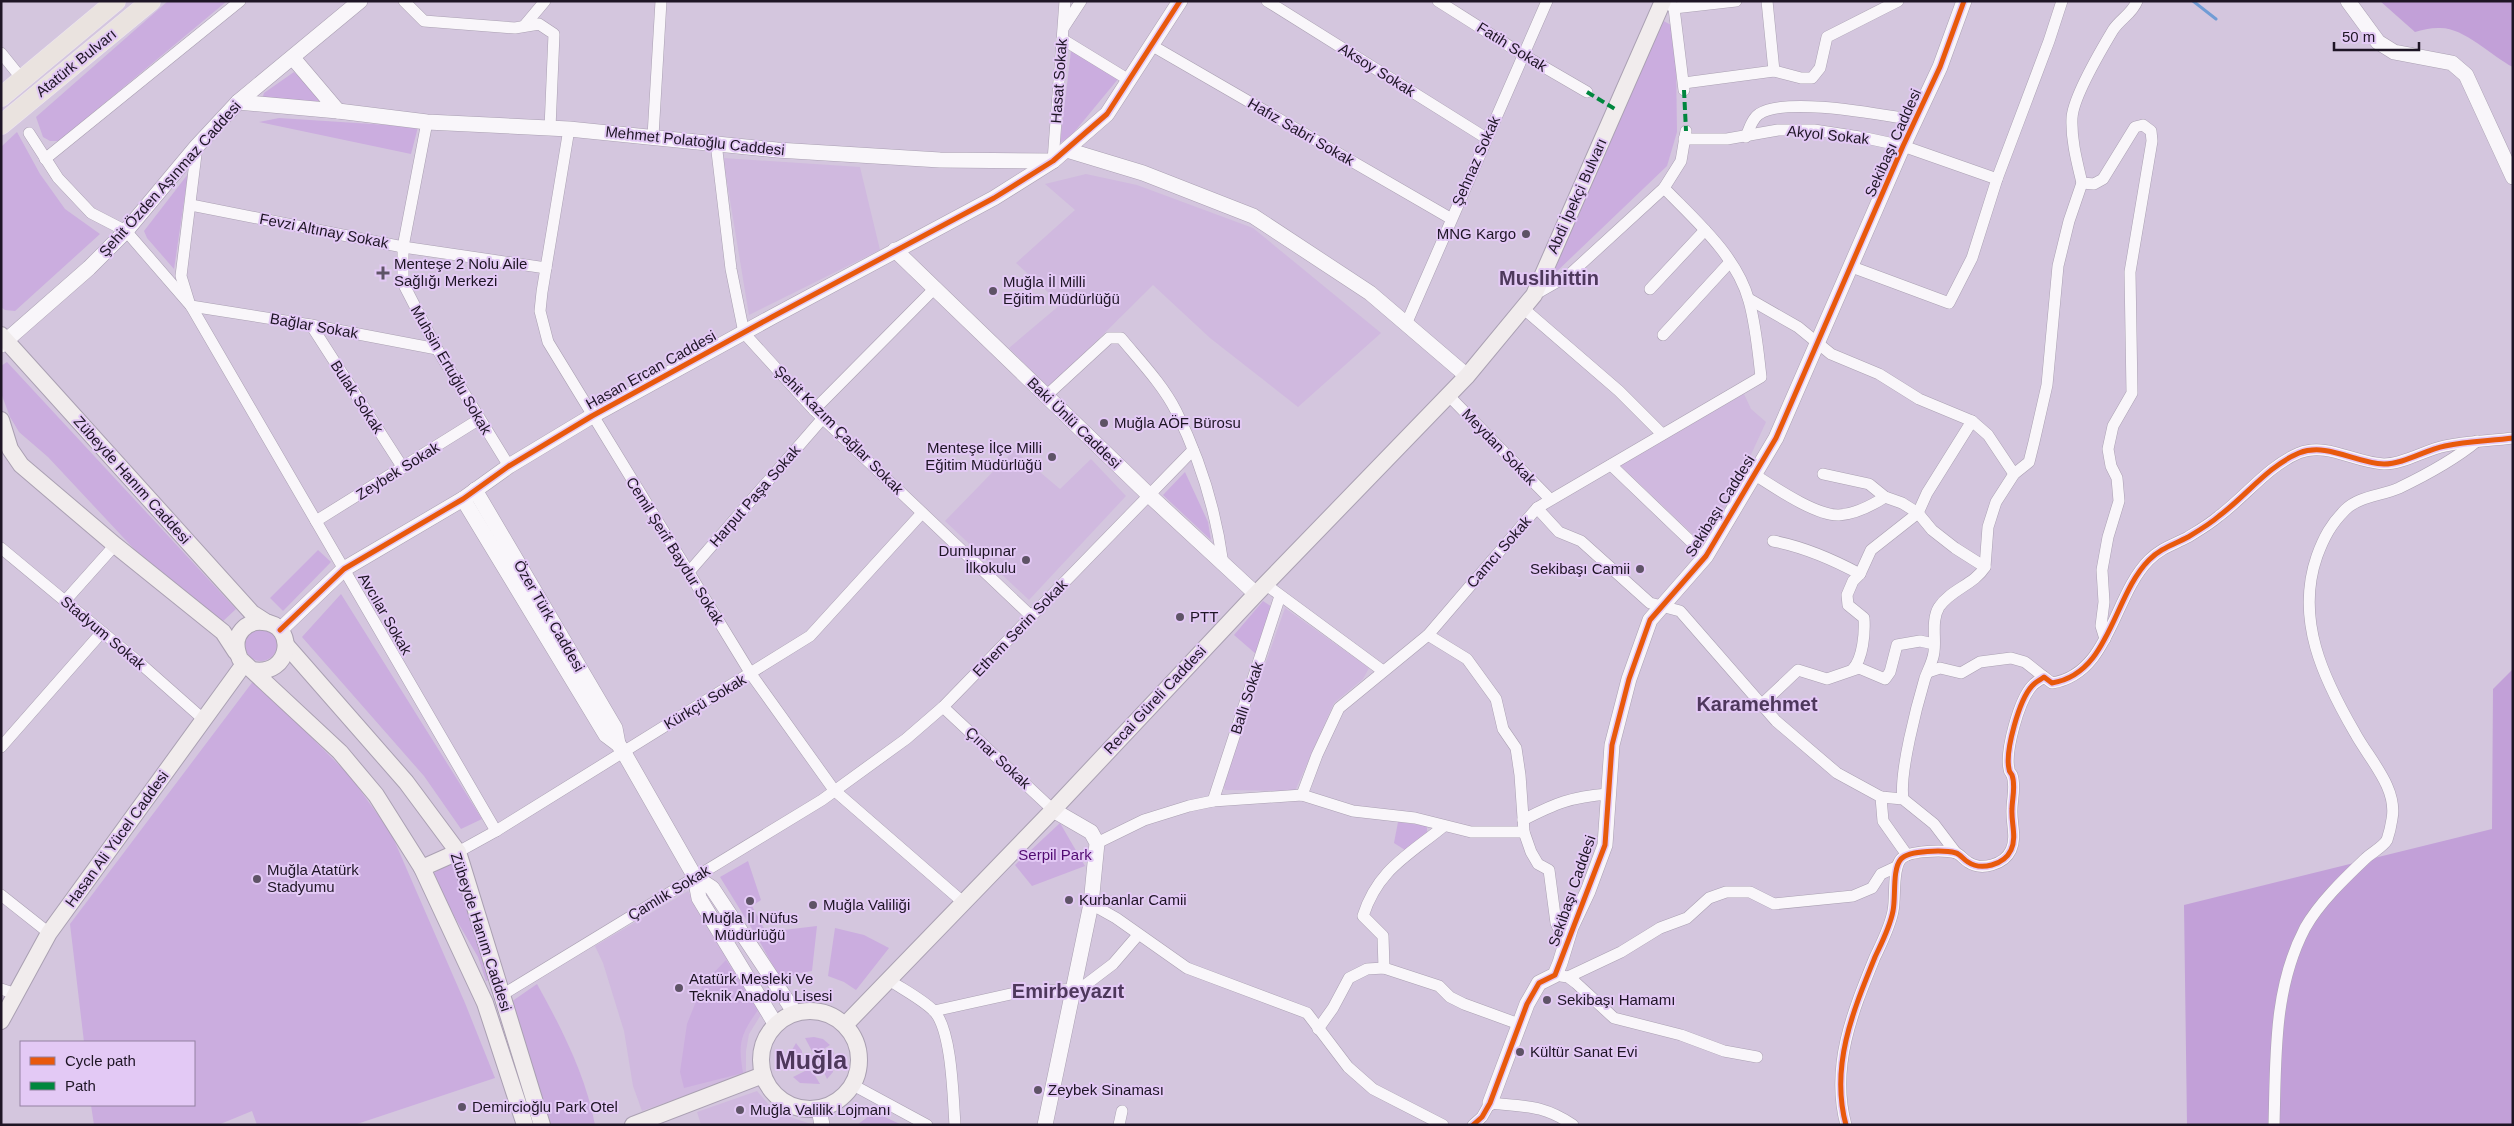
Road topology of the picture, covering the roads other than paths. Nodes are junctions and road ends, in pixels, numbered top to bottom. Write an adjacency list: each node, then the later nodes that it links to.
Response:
1 (116, 1): 29 (main road, Atatürk Bulvarı)
2 (151, 1): 37 (main road, Atatürk Bulvarı)
3 (240, 1): 48 (street)
4 (360, 1): 27 (street, Şehit Özden Aşınmaz Caddesi)
5 (404, 1): 22 (street)
6 (545, 1): 22 (street)
7 (661, 1): 41 (street)
8 (1065, 1): 23 (street, Hasat Sokak)
9 (1081, 1): 23 (street)
10 (1180, 1): 24 (street, Hasan Ercan Caddesi)
11 (1267, 1): 43 (street, Aksoy Sokak)
12 (1438, 1): 26 (street, Fatih Sokak)
13 (1547, 1): 26 (street, Şehnaz Sokak)
14 (1736, 1): 21 (street)
15 (1767, 1): 28 (street)
16 (1898, 1): 28 (street)
17 (1964, 1): 35 (street, Sekibaşı Caddesi)
18 (2062, 1): 51 (street)
19 (2137, 1): 52 (street)
20 (2348, 1): 50 (street)
21 (1668, 4): 28 (street); 65 (main road, Abdi İpekçi Bulvarı)
22 (524, 26): 38 (street)
23 (1062, 34): 30 (street); 49 (street, Hasat Sokak)
24 (1151, 45): 30 (street, Hasan Ercan Caddesi); 55 (street, Hafız Sabri Sokak)
25 (1, 53): 29 (street)
26 (1524, 56): 31 (street, Fatih Sokak); 43 (street, Şehnaz Sokak)
27 (293, 58): 33 (street, Şehit Özden Aşınmaz Caddesi); 34 (street)
28 (1774, 71)
29 (22, 79): 32 (main road, Atatürk Bulvarı)
30 (1129, 80): 47 (street, Hasan Ercan Caddesi)
31 (1586, 92)
32 (1, 97)
33 (238, 102): 34 (street, Mehmet Polatoğlu Caddesi); 45 (street, Şehit Özden Aşınmaz Caddesi)
34 (338, 111): 36 (street, Mehmet Polatoğlu Caddesi)
35 (1915, 120): 42 (street); 46 (street, Sekibaşı Caddesi)
36 (427, 122): 38 (street, Mehmet Polatoğlu Caddesi); 58 (street, Muhsin Ertuğlu Sokak)
37 (1, 125)
38 (550, 128): 39 (street, Mehmet Polatoğlu Caddesi)
39 (569, 129): 41 (street, Mehmet Polatoğlu Caddesi); 62 (street, Cemil Şerif Baydur Sokak)
40 (29, 133): 48 (street)
41 (653, 136): 44 (street, Mehmet Polatoğlu Caddesi)
42 (1746, 137): 46 (street, Akyol Sokak); 53 (street, Akyol Sokak)
43 (1486, 138): 55 (street, Şehnaz Sokak)
44 (716, 143): 49 (street, Mehmet Polatoğlu Caddesi); 71 (street)
45 (197, 146): 54 (street); 57 (street, Şehit Özden Aşınmaz Caddesi)
46 (1903, 146): 51 (street, Akyol Sokak); 61 (street, Sekibaşı Caddesi)
47 (1068, 150): 49 (street, Hasan Ercan Caddesi); 69 (street)
48 (45, 159): 57 (street)
49 (1053, 161): 59 (street, Hasan Ercan Caddesi)
50 (2513, 177)
51 (1997, 179): 61 (street)
52 (2082, 183): 93 (street); 120 (street)
53 (1664, 188): 56 (street); 65 (street)
54 (191, 205): 58 (street, Fevzi Altınay Sokak); 67 (street)
55 (1450, 218): 69 (street, Şehnaz Sokak)
56 (1705, 230): 60 (street); 64 (street)
57 (126, 231): 67 (street, Avcılar Sokak); 73 (street, Şehit Özden Aşınmaz Caddesi)
58 (403, 247): 62 (street, Fevzi Altınay Sokak); 75 (street, Muhsin Ertuğlu Sokak)
59 (895, 250): 63 (street, Baki Ünlü Caddesi); 71 (street, Hasan Ercan Caddesi)
60 (1730, 262): 66 (street); 72 (street)
61 (1852, 267): 74 (street, Sekibaşı Caddesi)
62 (546, 268): 80 (street, Cemil Şerif Baydur Sokak)
63 (934, 288): 78 (street, Baki Ünlü Caddesi); 79 (street)
64 (1650, 288)
65 (1534, 295): 68 (main road, Abdi İpekçi Bulvarı)
66 (1748, 298): 74 (street); 85 (street, Camcı Sokak)
67 (191, 306): 70 (street, Bağlar Sokak); 102 (street, Avcılar Sokak)
68 (1524, 308): 76 (main road, Abdi İpekçi Bulvarı); 85 (street)
69 (1406, 322): 76 (street)
70 (311, 325): 75 (street, Bağlar Sokak); 91 (street, Bulak Sokak)
71 (744, 332): 79 (street, Şehit Kazım Çağlar Sokak); 80 (street, Hasan Ercan Caddesi)
72 (1663, 335)
73 (3, 340): 118 (main road, Zübeyde Hanım Caddesi)
74 (1818, 345): 84 (street); 94 (street, Sekibaşı Caddesi)
75 (437, 349): 83 (street, Muhsin Ertuğlu Sokak)
76 (1467, 376): 77 (main road, Recai Güreli Caddesi)
77 (1448, 395): 98 (street, Meydan Sokak); 112 (main road, Recai Güreli Caddesi)
78 (1046, 396): 88 (street); 96 (street, Baki Ünlü Caddesi)
79 (814, 410): 81 (street, Şehit Kazım Çağlar Sokak)
80 (592, 416): 90 (street, Hasan Ercan Caddesi); 110 (street, Cemil Şerif Baydur Sokak)
81 (823, 418): 100 (street, Şehit Kazım Çağlar Sokak); 110 (street, Harput Paşa Sokak)
82 (1, 420): 104 (main road, Zübeyde Hanım Caddesi)
83 (478, 420): 90 (street, Muhsin Ertuğlu Sokak); 91 (street, Zeybek Sokak)
84 (1972, 420): 93 (street); 101 (street)
85 (1662, 434): 89 (street, Camcı Sokak)
86 (2513, 438): 87 (street)
87 (2479, 440): 120 (street); 187 (street)
88 (1193, 450): 96 (street, Ethem Serin Sokak); 107 (street)
89 (1611, 465): 98 (street, Camcı Sokak); 106 (street)
90 (509, 466): 95 (street, Hasan Ercan Caddesi)
91 (404, 468): 102 (street, Zeybek Sokak)
92 (1823, 474): 97 (street)
93 (2014, 474): 108 (street)
94 (1755, 475): 97 (street); 106 (street, Sekibaşı Caddesi)
95 (469, 494): 109 (street, Hasan Ercan Caddesi); 132 (street, Özer Türk Caddesi)
96 (1149, 495): 107 (street, Baki Ünlü Caddesi); 116 (street, Ethem Serin Sokak)
97 (1885, 497): 101 (street)
98 (1550, 499): 99 (street, Camcı Sokak)
99 (1537, 508): 115 (street); 119 (street, Camcı Sokak)
100 (922, 513): 116 (street, Şehit Kazım Çağlar Sokak); 126 (street, Kürkçü Sokak)
101 (1918, 513): 108 (street); 111 (street)
102 (316, 521): 109 (street, Avcılar Sokak)
103 (1773, 541): 111 (street)
104 (115, 545): 114 (street); 122 (main road, Zübeyde Hanım Caddesi)
105 (1, 548): 114 (street, Stadyum Sokak)
106 (1706, 556): 115 (street, Sekibaşı Caddesi)
107 (1223, 564): 112 (street, Baki Ünlü Caddesi)
108 (1985, 567): 121 (street)
109 (344, 569): 118 (street, Hasan Ercan Caddesi); 142 (street, Avcılar Sokak)
110 (688, 573): 126 (street, Cemil Şerif Baydur Sokak)
111 (1860, 574): 123 (street)
112 (1260, 589): 113 (street); 139 (main road, Recai Güreli Caddesi)
113 (1280, 596): 124 (street); 138 (street, Ballı Sokak)
114 (65, 601): 117 (street, Stadyum Sokak)
115 (1661, 605): 128 (street); 134 (street, Sekibaşı Caddesi)
116 (1031, 616): 129 (street, Ethem Serin Sokak)
117 (102, 632): 130 (street, Stadyum Sokak); 131 (street)
118 (277, 632): 122 (main road); 122 (main road); 144 (main road, Zübeyde Hanım Caddesi)
119 (1428, 635): 124 (street, Camcı Sokak); 141 (street)
120 (2105, 639): 127 (street)
121 (1934, 644): 123 (street); 125 (street)
122 (244, 662): 130 (main road, Hasan Ali Yücel Caddesi); 148 (main road, Zübeyde Hanım Caddesi)
123 (1852, 669): 128 (street)
124 (1383, 671): 135 (street, Camcı Sokak)
125 (1928, 672): 127 (street); 137 (street)
126 (751, 674): 132 (street, Kürkçü Sokak); 133 (street, Cemil Şerif Baydur Sokak)
127 (2044, 677): 145 (street)
128 (1761, 705): 136 (street)
129 (943, 707): 133 (street, Ethem Serin Sokak); 139 (street, Çınar Sokak)
130 (203, 719): 153 (main road, Hasan Ali Yücel Caddesi)
131 (4, 739)
132 (621, 748): 142 (street, Kürkçü Sokak); 149 (street, Özer Türk Caddesi)
133 (834, 790): 149 (street, Çamlık Sokak); 151 (street, Cemil Şerif Baydur Sokak)
134 (1608, 794): 141 (street); 155 (street, Sekibaşı Caddesi)
135 (1302, 796): 138 (street); 140 (street)
136 (1882, 797): 137 (street); 146 (street)
137 (1903, 799): 145 (street)
138 (1213, 801): 143 (street)
139 (1053, 810): 143 (street); 151 (main road, Recai Güreli Caddesi)
140 (1444, 826): 141 (street); 156 (street)
141 (1523, 826): 155 (street)
142 (496, 831): 144 (street, Kürkçü Sokak)
143 (1097, 844): 152 (street)
144 (458, 852): 148 (main road); 161 (main road, Zübeyde Hanım Caddesi)
145 (1956, 853): 146 (street)
146 (1907, 855): 147 (street)
147 (1896, 867): 157 (street); 186 (street)
148 (422, 868): 162 (main road, Zübeyde Hanım Caddesi)
149 (695, 878): 161 (street, Çamlık Sokak); 164 (street, Özer Türk Caddesi); 167 (street, Özer Türk Caddesi)
150 (1, 895): 153 (street)
151 (964, 903): 158 (main road, Recai Güreli Caddesi)
152 (1091, 904): 154 (street); 159 (street)
153 (49, 932): 160 (main road, Hasan Ali Yücel Caddesi)
154 (1138, 935): 159 (street); 169 (street)
155 (1566, 945): 157 (street, Sekibaşı Caddesi)
156 (1384, 968): 166 (street); 169 (street)
157 (1561, 976): 166 (street, Sekibaşı Caddesi); 170 (street)
158 (889, 980): 163 (street); 168 (main road, Recai Güreli Caddesi)
159 (1073, 991): 163 (street); 181 (street)
160 (8, 992): 165 (main road, Hasan Ali Yücel Caddesi)
161 (502, 995): 162 (main road); 177 (main road, Zübeyde Hanım Caddesi)
162 (485, 1003): 176 (main road, Zübeyde Hanım Caddesi)
163 (934, 1011): 180 (street)
164 (795, 1013): 167 (main road); 168 (main road)
165 (1, 1021)
166 (1519, 1024): 173 (street, Sekibaşı Caddesi)
167 (776, 1025): 171 (main road)
168 (845, 1025): 172 (main road)
169 (1318, 1030): 183 (street)
170 (1757, 1057)
171 (763, 1075): 175 (main road); 178 (main road)
172 (853, 1085): 175 (main road); 179 (street)
173 (1490, 1103): 184 (street); 185 (street)
174 (1122, 1111): 182 (street)
175 (821, 1117)
176 (525, 1125)
177 (542, 1125)
178 (632, 1125)
179 (927, 1125)
180 (955, 1125)
181 (1045, 1125)
182 (1119, 1125)
183 (1443, 1125)
184 (1473, 1125)
185 (1573, 1125)
186 (1846, 1125)
187 (2274, 1125)

